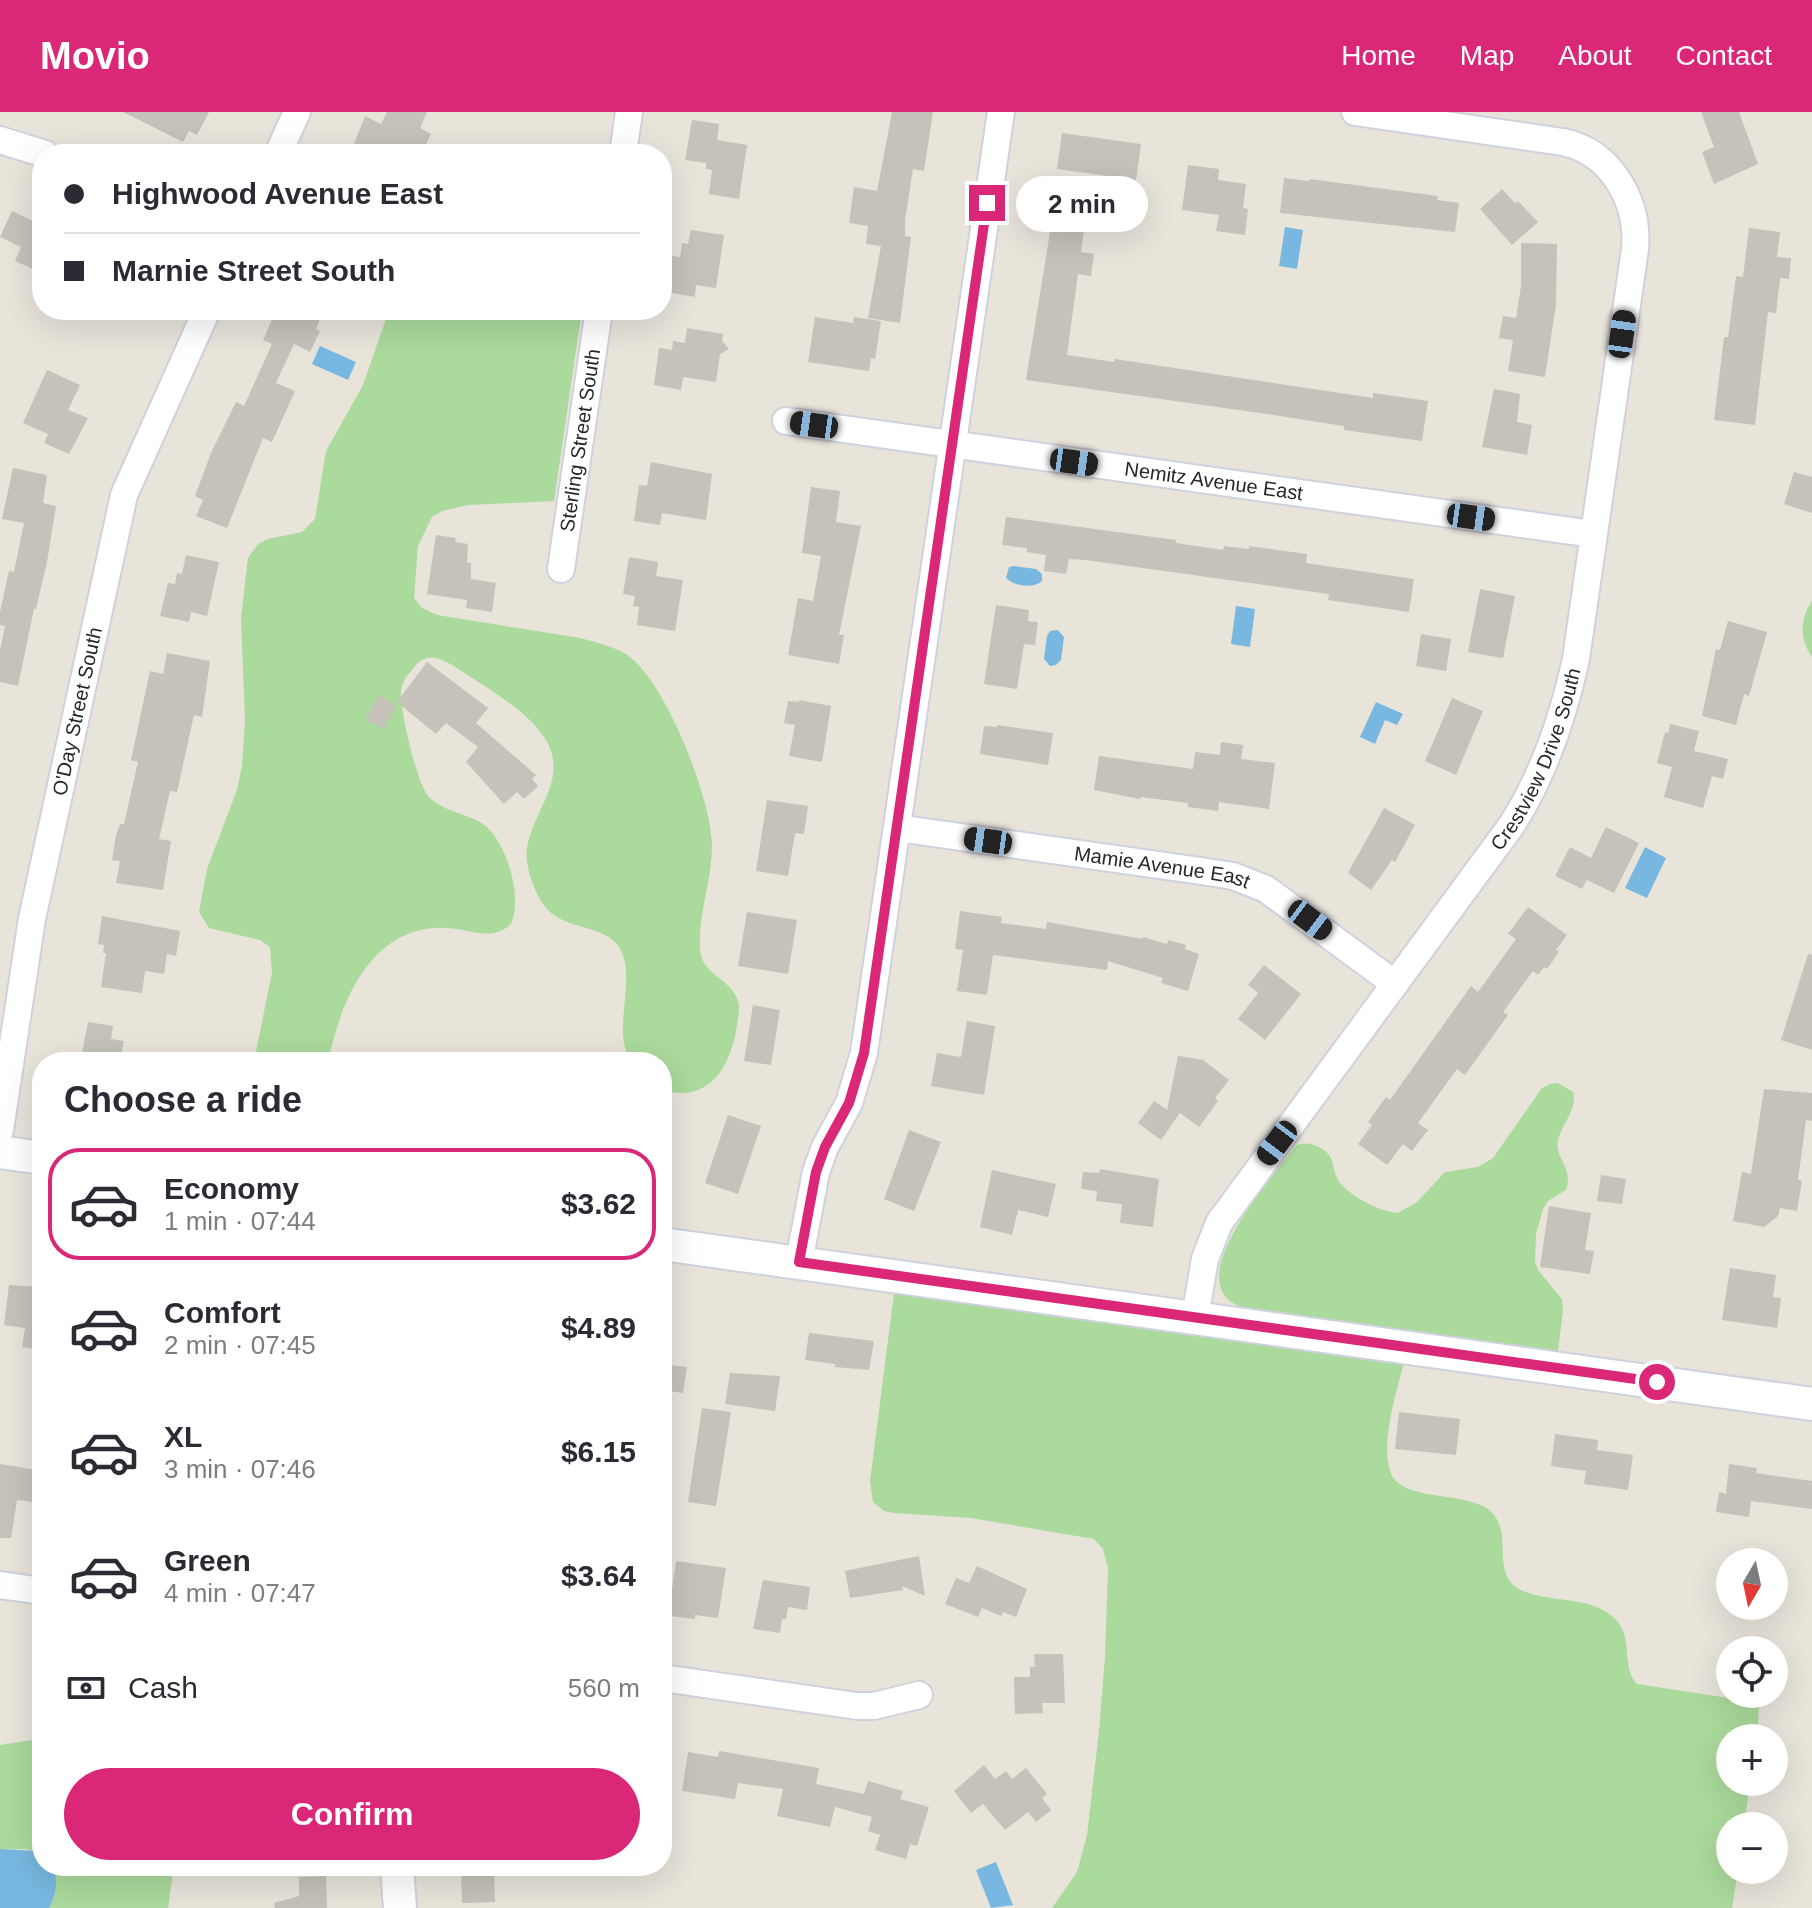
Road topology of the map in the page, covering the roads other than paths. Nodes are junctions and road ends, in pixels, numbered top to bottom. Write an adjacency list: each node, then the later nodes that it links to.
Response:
1 (297, 112): 6 (street)
2 (629, 112): 7 (street)
3 (1001, 112): 12 (street)
4 (1355, 112): 13 (street, Crestview Drive South)
5 (0, 140): 8 (street)
6 (283, 144)
7 (624, 144)
8 (32, 150)
9 (203, 320): 17 (street, O'Day Street South)
10 (598, 320): 14 (street, Sterling Street South)
11 (786, 421): 12 (street, Nemitz Avenue East)
12 (952, 445): 13 (street, Nemitz Avenue East); 15 (street)
13 (1593, 534): 16 (street, Crestview Drive South)
14 (561, 569)
15 (897, 828): 16 (street, Mamie Avenue East); 21 (street)
16 (1395, 984): 22 (street, Crestview Drive South)
17 (0, 1130)
18 (0, 1152): 19 (street)
19 (32, 1157)
20 (672, 1245): 21 (street)
21 (799, 1262): 22 (street)
22 (1195, 1317): 23 (street)
23 (1812, 1404)
24 (0, 1585): 25 (street)
25 (32, 1590)
26 (672, 1679): 27 (street)
27 (919, 1695)
28 (398, 1876): 29 (street)
29 (400, 1908)

